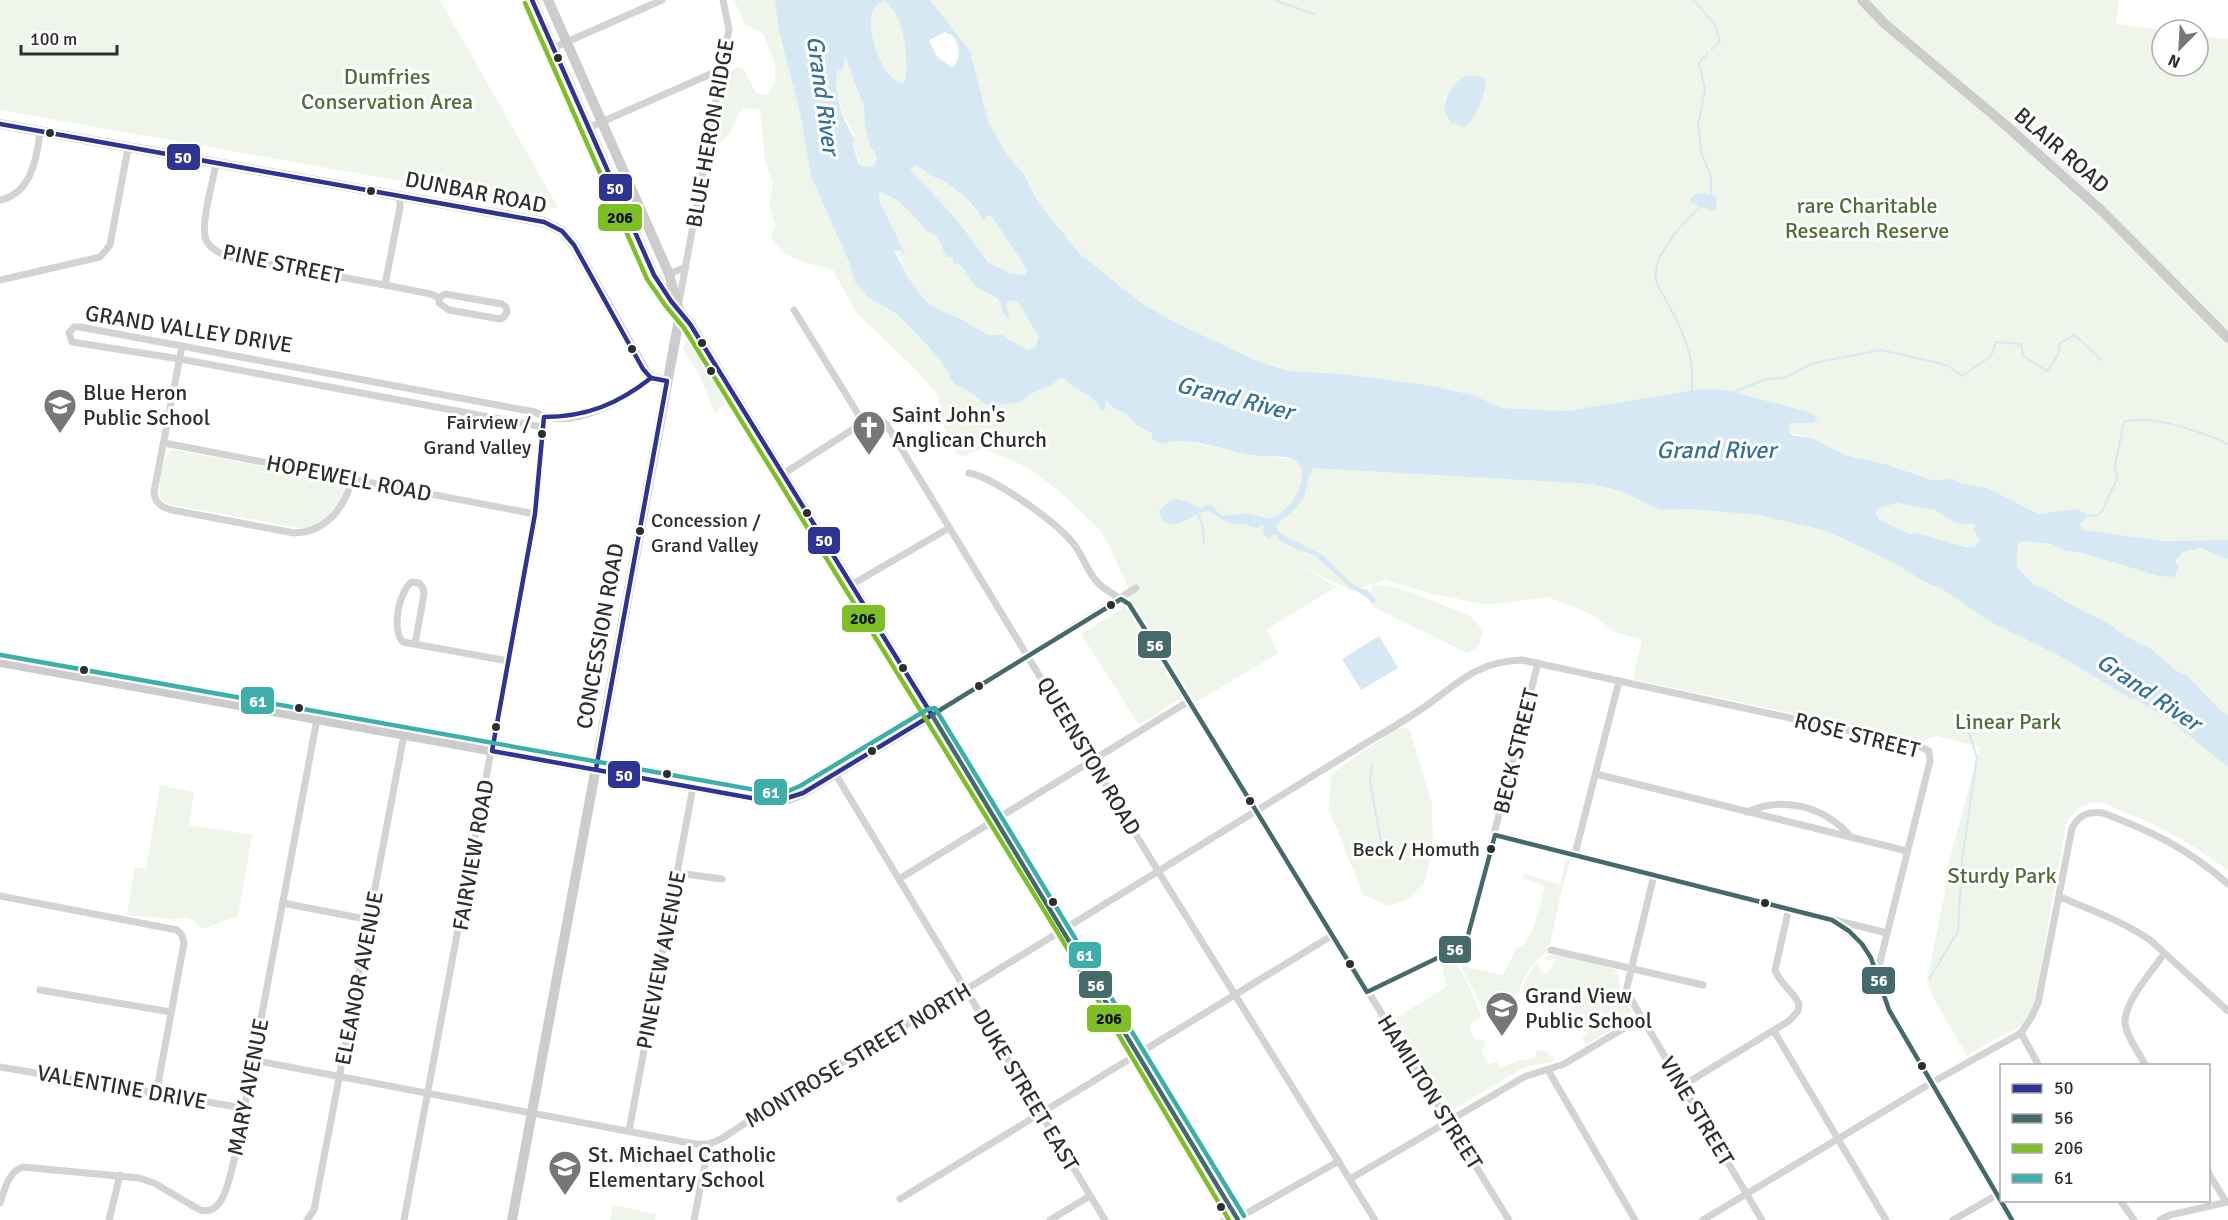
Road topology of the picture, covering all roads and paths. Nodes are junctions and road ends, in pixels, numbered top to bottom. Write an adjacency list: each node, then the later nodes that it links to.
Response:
1 (532, 0): 7 (main road)
2 (548, 0): 6 (main road)
3 (662, 0): 6 (street)
4 (723, 0): 8 (street, BLUE HERON RIDGE)
5 (1862, 0): 27 (main road, BLAIR ROAD)
6 (567, 43): 7 (street); 9 (main road)
7 (553, 48): 11 (main road)
8 (722, 69): 9 (street); 19 (street, BLUE HERON RIDGE)
9 (601, 121): 11 (street); 17 (main road)
10 (0, 124): 12 (main road, DUNBAR ROAD)
11 (588, 128): 18 (main road)
12 (40, 132): 13 (main road, DUNBAR ROAD); 16 (street)
13 (128, 148): 14 (main road, DUNBAR ROAD); 21 (street)
14 (216, 164): 15 (main road, DUNBAR ROAD); 22 (street, PINE STREET)
15 (400, 198): 22 (street); 33 (main road, DUNBAR ROAD)
16 (0, 200)
17 (641, 213): 18 (main road); 20 (main road)
18 (630, 218): 24 (main road)
19 (686, 267): 20 (street); 24 (street, BLUE HERON RIDGE)
20 (669, 274): 24 (main road)
21 (0, 280)
22 (385, 285): 23 (street, PINE STREET)
23 (439, 298): 23 (street, PINE STREET)
24 (678, 307): 35 (main road, CONCESSION ROAD); 44 (main road)
25 (795, 310): 40 (street)
26 (129, 336): 28 (street, GRAND VALLEY DRIVE); 29 (street); 29 (street, GRAND VALLEY DRIVE)
27 (2228, 338)
28 (182, 346): 30 (street); 31 (street, GRAND VALLEY DRIVE)
29 (127, 351): 30 (street, GRAND VALLEY DRIVE)
30 (180, 359): 32 (street, GRAND VALLEY DRIVE); 42 (street)
31 (275, 362): 32 (street); 34 (street, GRAND VALLEY DRIVE)
32 (272, 378): 36 (street, GRAND VALLEY DRIVE)
33 (651, 378): 35 (main road); 39 (street, GRAND VALLEY DRIVE)
34 (365, 381): 36 (street); 37 (street, GRAND VALLEY DRIVE)
35 (667, 381): 63 (main road, CONCESSION ROAD)
36 (362, 395): 38 (street, GRAND VALLEY DRIVE)
37 (455, 396): 38 (street); 39 (street, GRAND VALLEY DRIVE)
38 (452, 410): 41 (street, GRAND VALLEY DRIVE)
39 (544, 417): 41 (street, FAIRVIEW ROAD)
40 (863, 422): 44 (street); 47 (street, QUEENSTON ROAD)
41 (543, 427): 46 (street, FAIRVIEW ROAD)
42 (164, 443): 45 (street, HOPEWELL ROAD); 45 (street)
43 (969, 473): 50 (street, HAMILTON STREET)
44 (783, 474): 48 (main road)
45 (352, 479): 46 (street, HOPEWELL ROAD)
46 (535, 514): 53 (street, FAIRVIEW ROAD)
47 (949, 528): 48 (street); 52 (street, QUEENSTON ROAD)
48 (851, 585): 58 (main road)
49 (1136, 588): 50 (street)
50 (1121, 599): 52 (street); 57 (street, HAMILTON STREET)
51 (415, 644): 51 (street); 53 (street)
52 (1028, 656): 58 (street); 62 (street, QUEENSTON ROAD)
53 (508, 661): 61 (street, FAIRVIEW ROAD)
54 (0, 662): 59 (main road)
55 (1538, 663): 56 (street, ROSE STREET); 67 (street, ROSE STREET); 70 (street, BECK STREET)
56 (1619, 681): 64 (street); 72 (street, ROSE STREET)
57 (1189, 701): 62 (street); 67 (street, HAMILTON STREET)
58 (932, 715): 65 (main road); 69 (main road)
59 (317, 719): 60 (main road); 82 (street, MARY AVENUE)
60 (404, 735): 61 (main road); 84 (street, ELEANOR AVENUE)
61 (492, 751): 63 (main road); 112 (street, FAIRVIEW ROAD)
62 (1092, 762): 69 (street); 74 (street, QUEENSTON ROAD)
63 (596, 770): 66 (main road); 115 (main road, CONCESSION ROAD)
64 (1596, 774): 68 (street); 73 (street)
65 (836, 775): 66 (main road); 78 (street, DUKE STREET EAST)
66 (693, 787): 75 (street, PINEVIEW AVENUE)
67 (1256, 811): 74 (street, MONTROSE STREET NORTH); 88 (street, HAMILTON STREET)
68 (1747, 812): 71 (street); 71 (street)
69 (996, 820): 78 (street); 86 (main road)
70 (1495, 835): 73 (street); 96 (street, BECK STREET)
71 (1851, 837): 72 (street)
72 (1907, 851): 87 (street, ROSE STREET)
73 (1575, 854): 76 (street)
74 (1158, 871): 86 (street, MONTROSE STREET NORTH); 97 (street, QUEENSTON ROAD)
75 (678, 873): 77 (street); 118 (street, PINEVIEW AVENUE)
76 (1654, 875): 83 (street); 91 (street, VINE STREET)
77 (722, 879)
78 (899, 879): 95 (street, DUKE STREET EAST)
79 (2228, 884): 81 (street)
80 (0, 896): 99 (street)
81 (2060, 897): 90 (street); 102 (street)
82 (283, 903): 84 (street); 104 (street, MARY AVENUE)
83 (1789, 908): 85 (street); 101 (street)
84 (370, 920): 109 (street, ELEANOR AVENUE)
85 (1833, 920): 87 (street); 92 (street)
86 (1064, 929): 95 (street, MONTROSE STREET NORTH); 103 (main road)
87 (1887, 933): 92 (street, ROSE STREET)
88 (1333, 935): 96 (street, HAMILTON STREET); 97 (street)
89 (1551, 950): 91 (street)
90 (2164, 954): 98 (street); 106 (street)
91 (1630, 968): 93 (street); 100 (street, VINE STREET)
92 (1879, 976): 110 (street, ROSE STREET)
93 (1703, 985)
94 (40, 990): 99 (street)
95 (965, 990): 116 (street, DUKE STREET EAST); 120 (street, MONTROSE STREET NORTH)
96 (1367, 992): 117 (street, HAMILTON STREET)
97 (1236, 995): 103 (street); 121 (street, QUEENSTON ROAD)
98 (2228, 1011)
99 (171, 1012): 113 (street)
100 (1641, 1018): 108 (street); 111 (street, VINE STREET)
101 (1774, 1031): 111 (street); 119 (street)
102 (2020, 1034): 105 (street); 110 (street)
103 (1140, 1054): 116 (street); 133 (main road)
104 (253, 1060): 109 (street); 114 (street, MARY AVENUE)
105 (2038, 1064)
106 (2145, 1064)
107 (0, 1067): 113 (street, VALENTINE DRIVE)
108 (1548, 1070): 117 (street); 144 (street)
109 (340, 1076): 112 (street); 135 (street, ELEANOR AVENUE)
110 (1932, 1083): 119 (street); 125 (street, ROSE STREET)
111 (1682, 1086): 126 (street, VINE STREET)
112 (429, 1093): 115 (street); 136 (street, FAIRVIEW ROAD)
113 (156, 1095): 114 (street, VALENTINE DRIVE)
114 (243, 1108): 122 (street, MARY AVENUE)
115 (531, 1113): 118 (street); 137 (main road, CONCESSION ROAD)
116 (1041, 1115): 127 (street, DUKE STREET EAST); 128 (street)
117 (1449, 1122): 124 (street); 143 (street, HAMILTON STREET)
118 (629, 1131): 120 (street)
119 (1839, 1140): 126 (street); 147 (street)
120 (709, 1144): 138 (street)
121 (1339, 1161): 124 (street, QUEENSTON ROAD); 133 (street)
122 (120, 1175): 132 (street, MARY AVENUE); 134 (street)
123 (2210, 1175): 131 (street)
124 (1350, 1179): 142 (street, QUEENSTON ROAD)
125 (1999, 1193): 148 (street)
126 (1747, 1195): 145 (street); 146 (street, VINE STREET)
127 (1090, 1196): 139 (street); 140 (street, DUKE STREET EAST)
128 (900, 1199)
129 (2003, 1202): 149 (street, ROSE STREET)
130 (2121, 1202): 150 (street)
131 (2227, 1202): 151 (street)
132 (0, 1203)
133 (1237, 1218): 141 (street)
134 (109, 1220)
135 (307, 1220)
136 (404, 1220)
137 (512, 1220)
138 (694, 1220)
139 (1050, 1220)
140 (1105, 1220)
141 (1224, 1220)
142 (1375, 1220)
143 (1509, 1220)
144 (1635, 1220)
145 (1703, 1220)
146 (1762, 1220)
147 (1886, 1220)
148 (1953, 1220)
149 (2012, 1220)
150 (2134, 1220)
151 (2160, 1220)

